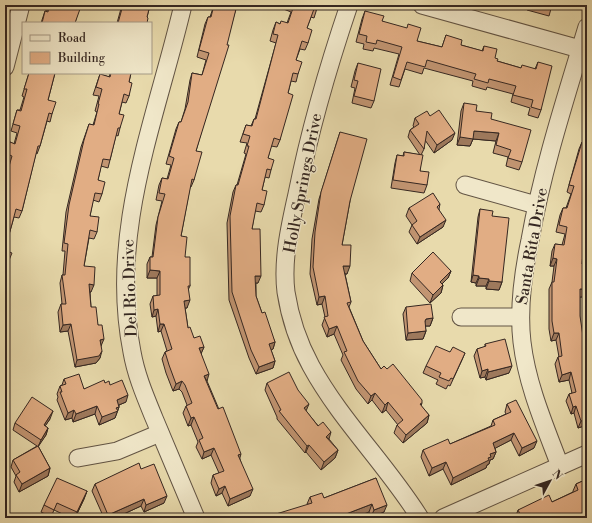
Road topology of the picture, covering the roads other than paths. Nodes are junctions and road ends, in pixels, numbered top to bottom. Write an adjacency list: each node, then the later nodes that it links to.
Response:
1 (21, 5): 7 (street)
2 (183, 5): 12 (street, Del Rio Drive)
3 (349, 5): 17 (street, Holly Springs Drive)
4 (426, 6): 6 (street)
5 (587, 27): 6 (street, Santa Rita Drive)
6 (584, 50): 9 (street, Santa Rita Drive)
7 (5, 66)
8 (465, 185): 9 (street)
9 (536, 206): 11 (street, Santa Rita Drive)
10 (462, 317): 11 (street)
11 (520, 317): 15 (street, Santa Rita Drive)
12 (160, 433): 14 (street); 16 (street, Del Rio Drive)
13 (587, 454): 15 (street)
14 (78, 458)
15 (560, 466): 18 (street)
16 (196, 518)
17 (420, 518)
18 (443, 518)

